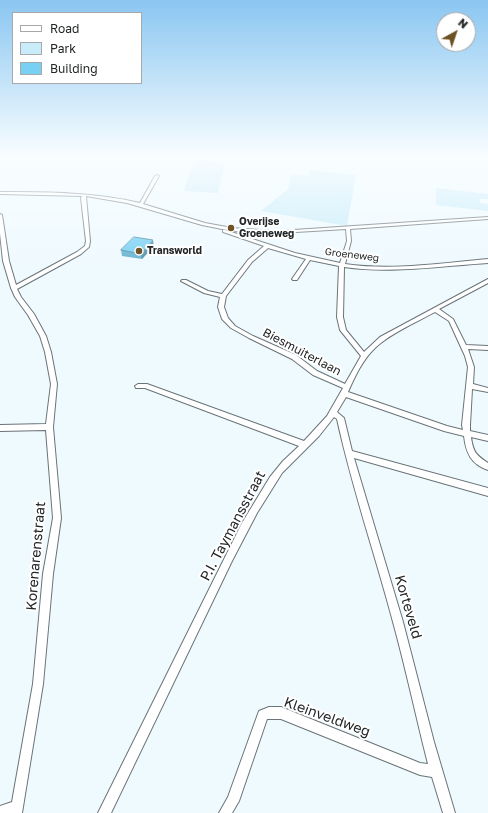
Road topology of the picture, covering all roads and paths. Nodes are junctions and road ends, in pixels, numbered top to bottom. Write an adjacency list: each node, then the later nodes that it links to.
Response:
1 (148, 192): 4 (street)
2 (0, 193): 3 (street)
3 (84, 195): 4 (street); 16 (street)
4 (141, 205): 7 (street)
5 (0, 215): 16 (street, Korenarenstraat)
6 (488, 218): 8 (street)
7 (220, 227): 8 (street); 9 (street, Groeneweg)
8 (348, 227): 12 (street)
9 (267, 246): 10 (street, Groeneweg); 17 (street)
10 (309, 258): 12 (street, Groeneweg); 13 (street)
11 (488, 261): 12 (street, Groeneweg)
12 (342, 265): 21 (street)
13 (295, 280)
14 (184, 281): 17 (street)
15 (488, 281): 18 (street, P.I. Taymansstraat)
16 (14, 288): 27 (street, Korenarenstraat)
17 (223, 296): 24 (street, Biesmuiterlaan)
18 (435, 309): 19 (street); 21 (street, P.I. Taymansstraat)
19 (464, 347): 20 (street); 23 (street)
20 (488, 348)
21 (363, 355): 24 (street, P.I. Taymansstraat)
22 (138, 386): 31 (street)
23 (469, 386): 25 (street); 29 (street)
24 (344, 390): 26 (street, P.I. Taymansstraat); 29 (street, Biesmuiterlaan)
25 (488, 390)
26 (333, 412): 31 (street, P.I. Taymansstraat); 32 (street, Korteveld)
27 (49, 427): 28 (street); 36 (street, Korenarenstraat)
28 (0, 428)
29 (467, 435): 30 (street, Biesmuiterlaan); 33 (street)
30 (488, 438)
31 (305, 445): 38 (street, P.I. Taymansstraat)
32 (348, 453): 34 (street); 35 (street, Korteveld)
33 (488, 467)
34 (488, 492)
35 (435, 771): 39 (street, Kleinveldweg); 40 (street, Korteveld)
36 (16, 810): 37 (street)
37 (0, 812)
38 (104, 813)
39 (224, 813)
40 (449, 813)

